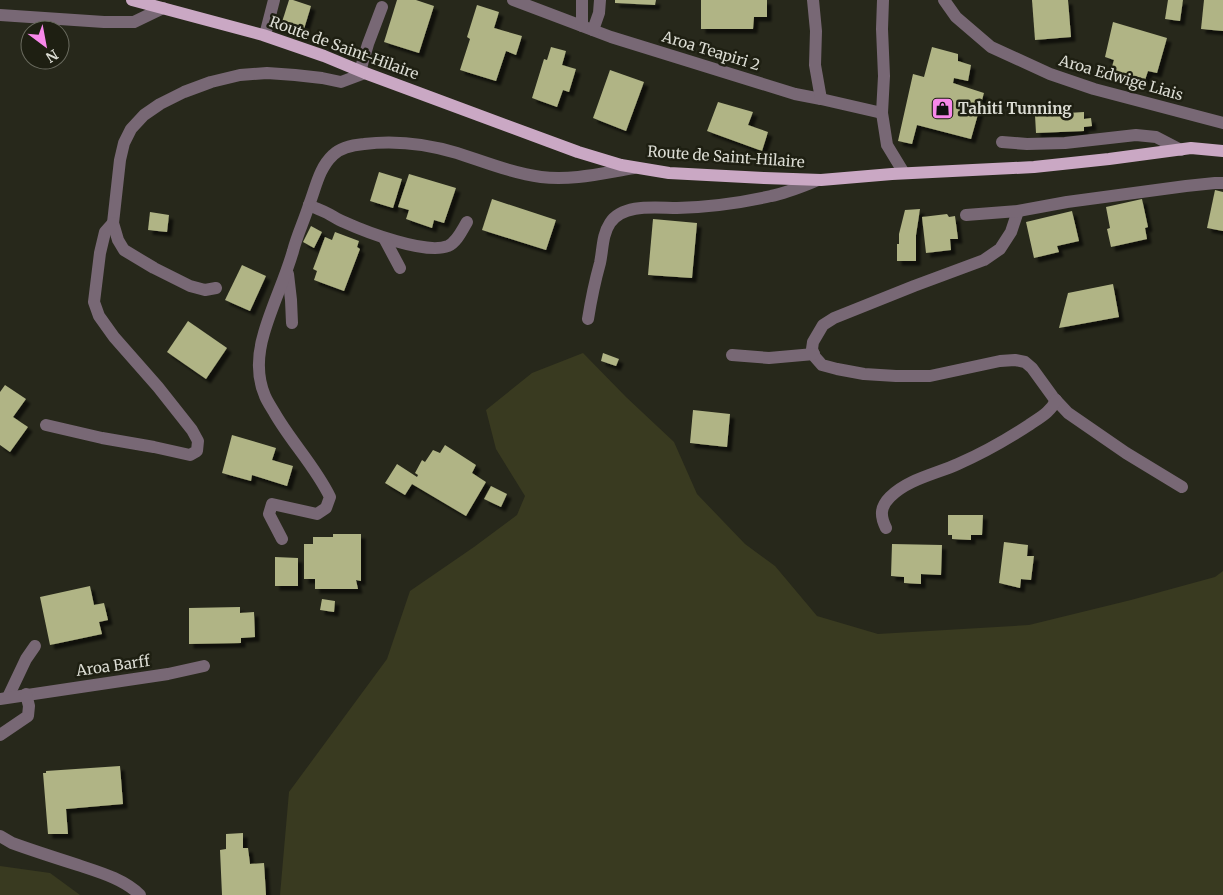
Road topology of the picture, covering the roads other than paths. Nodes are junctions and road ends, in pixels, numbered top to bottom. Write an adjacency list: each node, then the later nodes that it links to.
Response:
1 (132, 0): 10 (main road, Route de Saint-Hilaire)
2 (274, 0): 13 (street)
3 (513, 0): 12 (street, Aroa Teapiri 2)
4 (582, 0): 12 (street)
5 (600, 0): 12 (street)
6 (813, 0): 15 (street)
7 (883, 0): 16 (street)
8 (944, 0): 17 (street, Aroa Edwige Liais)
9 (382, 7): 14 (street)
10 (164, 8): 11 (street); 13 (main road, Route de Saint-Hilaire)
11 (0, 15)
12 (588, 28): 15 (street, Aroa Teapiri 2)
13 (265, 35): 14 (main road, Route de Saint-Hilaire)
14 (362, 72): 21 (main road, Route de Saint-Hilaire); 29 (street)
15 (821, 98): 16 (street, Aroa Teapiri 2)
16 (882, 114): 22 (street)
17 (1223, 123)
18 (1002, 142): 19 (street)
19 (1181, 150): 20 (main road, Route de Saint-Hilaire); 22 (main road, Route de Saint-Hilaire)
20 (1223, 151)
21 (636, 168): 23 (main road, Route de Saint-Hilaire); 25 (street)
22 (904, 173): 23 (main road, Route de Saint-Hilaire)
23 (820, 180): 34 (street)
24 (1223, 183): 26 (street)
25 (309, 205): 30 (street); 32 (street)
26 (1018, 211): 27 (street); 36 (street)
27 (966, 215)
28 (467, 222): 30 (street)
29 (113, 223): 33 (street); 39 (street)
30 (384, 238): 31 (street)
31 (400, 268)
32 (287, 271): 35 (street); 42 (street)
33 (216, 288)
34 (588, 319)
35 (292, 323)
36 (814, 354): 37 (street); 38 (street)
37 (732, 355)
38 (1056, 400): 40 (street); 41 (street)
39 (46, 425)
40 (1182, 487)
41 (886, 528)
42 (282, 539)
43 (35, 646): 46 (street, Aroa Barff)
44 (204, 666): 45 (street, Aroa Barff)
45 (26, 694): 46 (street, Aroa Barff); 47 (street)
46 (4, 698)
47 (0, 735)
48 (0, 836): 49 (street)
49 (140, 895)

